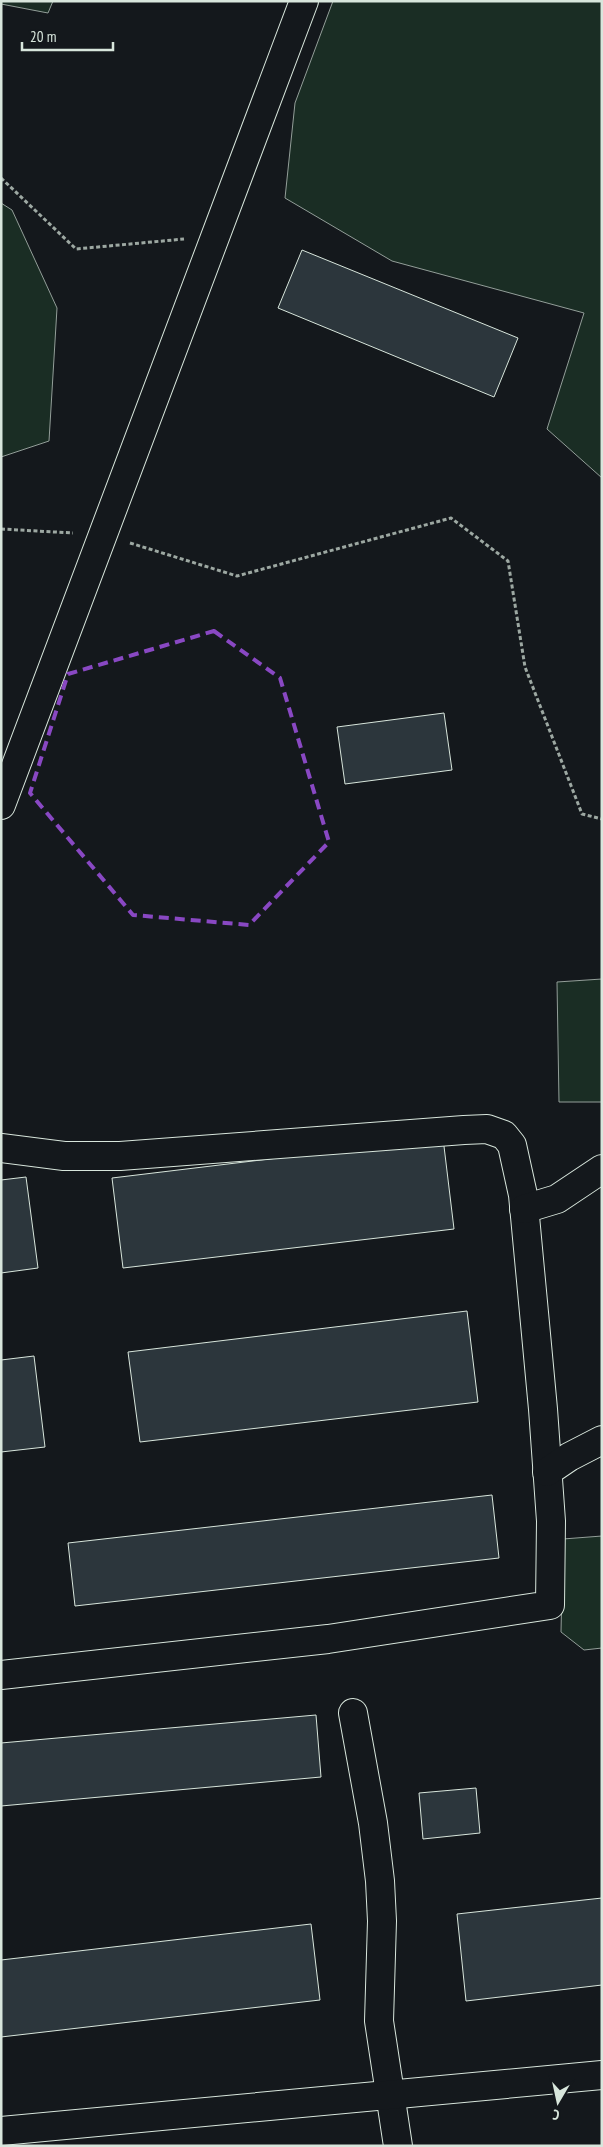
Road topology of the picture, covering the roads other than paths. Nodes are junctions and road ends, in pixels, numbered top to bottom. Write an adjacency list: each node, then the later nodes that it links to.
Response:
1 (304, 1): 2 (lane)
2 (1, 805)
3 (1, 1148): 5 (lane)
4 (602, 1170): 5 (lane)
5 (524, 1209): 7 (lane)
6 (602, 1440): 7 (lane)
7 (547, 1472): 8 (lane)
8 (1, 1675)
9 (353, 1713): 11 (lane)
10 (602, 2076): 11 (lane)
11 (390, 2096): 12 (lane); 13 (lane)
12 (1, 2131)
13 (398, 2146)

